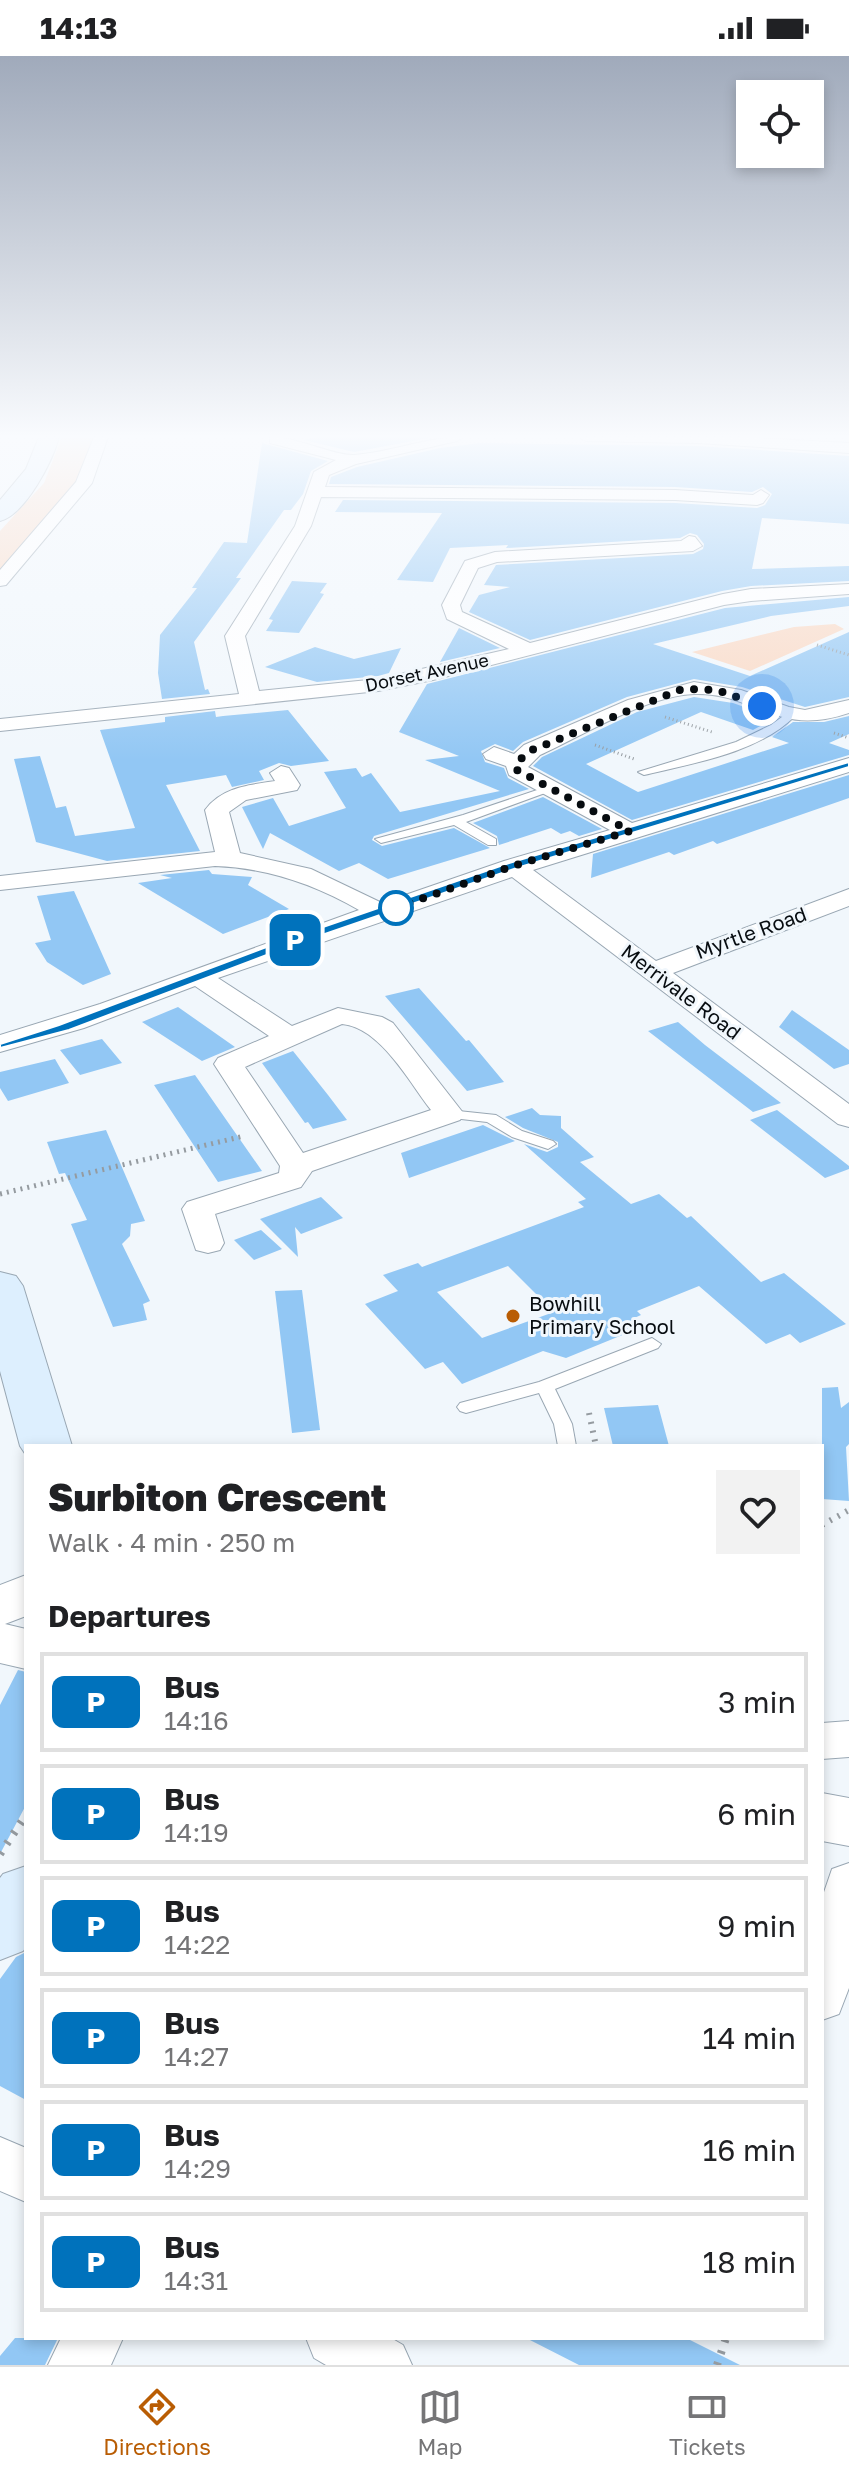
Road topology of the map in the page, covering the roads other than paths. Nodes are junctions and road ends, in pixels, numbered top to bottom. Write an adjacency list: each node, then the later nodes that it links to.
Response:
1 (31, 545): 4 (street)
2 (291, 545): 7 (street)
3 (693, 546): 6 (street)
4 (0, 581)
5 (849, 589): 6 (street, Dorset Avenue)
6 (528, 650): 7 (street, Dorset Avenue)
7 (250, 698): 10 (street, Dorset Avenue)
8 (849, 706): 9 (street)
9 (790, 716): 12 (street); 14 (lane)
10 (0, 725)
11 (494, 754): 12 (street)
12 (517, 762): 16 (street)
13 (849, 765): 18 (street)
14 (644, 772)
15 (288, 784): 21 (street)
16 (550, 789): 17 (lane); 18 (street)
17 (456, 821): 19 (lane); 20 (lane)
18 (630, 831): 22 (street)
19 (381, 839)
20 (492, 842)
21 (229, 858): 23 (street); 25 (street)
22 (513, 866): 25 (street); 26 (street, Merrivale Road)
23 (0, 883)
24 (849, 897): 26 (street, Myrtle Road)
25 (382, 913): 27 (street)
26 (653, 971): 31 (street, Merrivale Road)
27 (199, 977): 28 (street); 29 (street)
28 (288, 1036): 30 (street); 33 (street)
29 (0, 1044)
30 (449, 1114): 32 (lane); 33 (street)
31 (849, 1118)
32 (548, 1144)
33 (296, 1166): 34 (street)
34 (208, 1243)
35 (0, 1286): 39 (main road)
36 (652, 1344): 37 (lane)
37 (545, 1386): 38 (lane); 40 (lane)
38 (466, 1407)
39 (45, 1444)
40 (567, 1444)
41 (24, 1595): 42 (street)
42 (0, 1607)
43 (0, 1643): 44 (street)
44 (24, 1649)
45 (849, 1739): 46 (street)
46 (824, 1741)
47 (824, 1817): 48 (street)
48 (849, 1822)
49 (849, 1883): 52 (street)
50 (24, 1897): 51 (main road)
51 (0, 1931)
52 (824, 1989)
53 (0, 2163): 54 (street)
54 (24, 2175)
55 (94, 2340): 57 (street)
56 (338, 2340): 58 (street)
57 (77, 2365)
58 (383, 2365)

